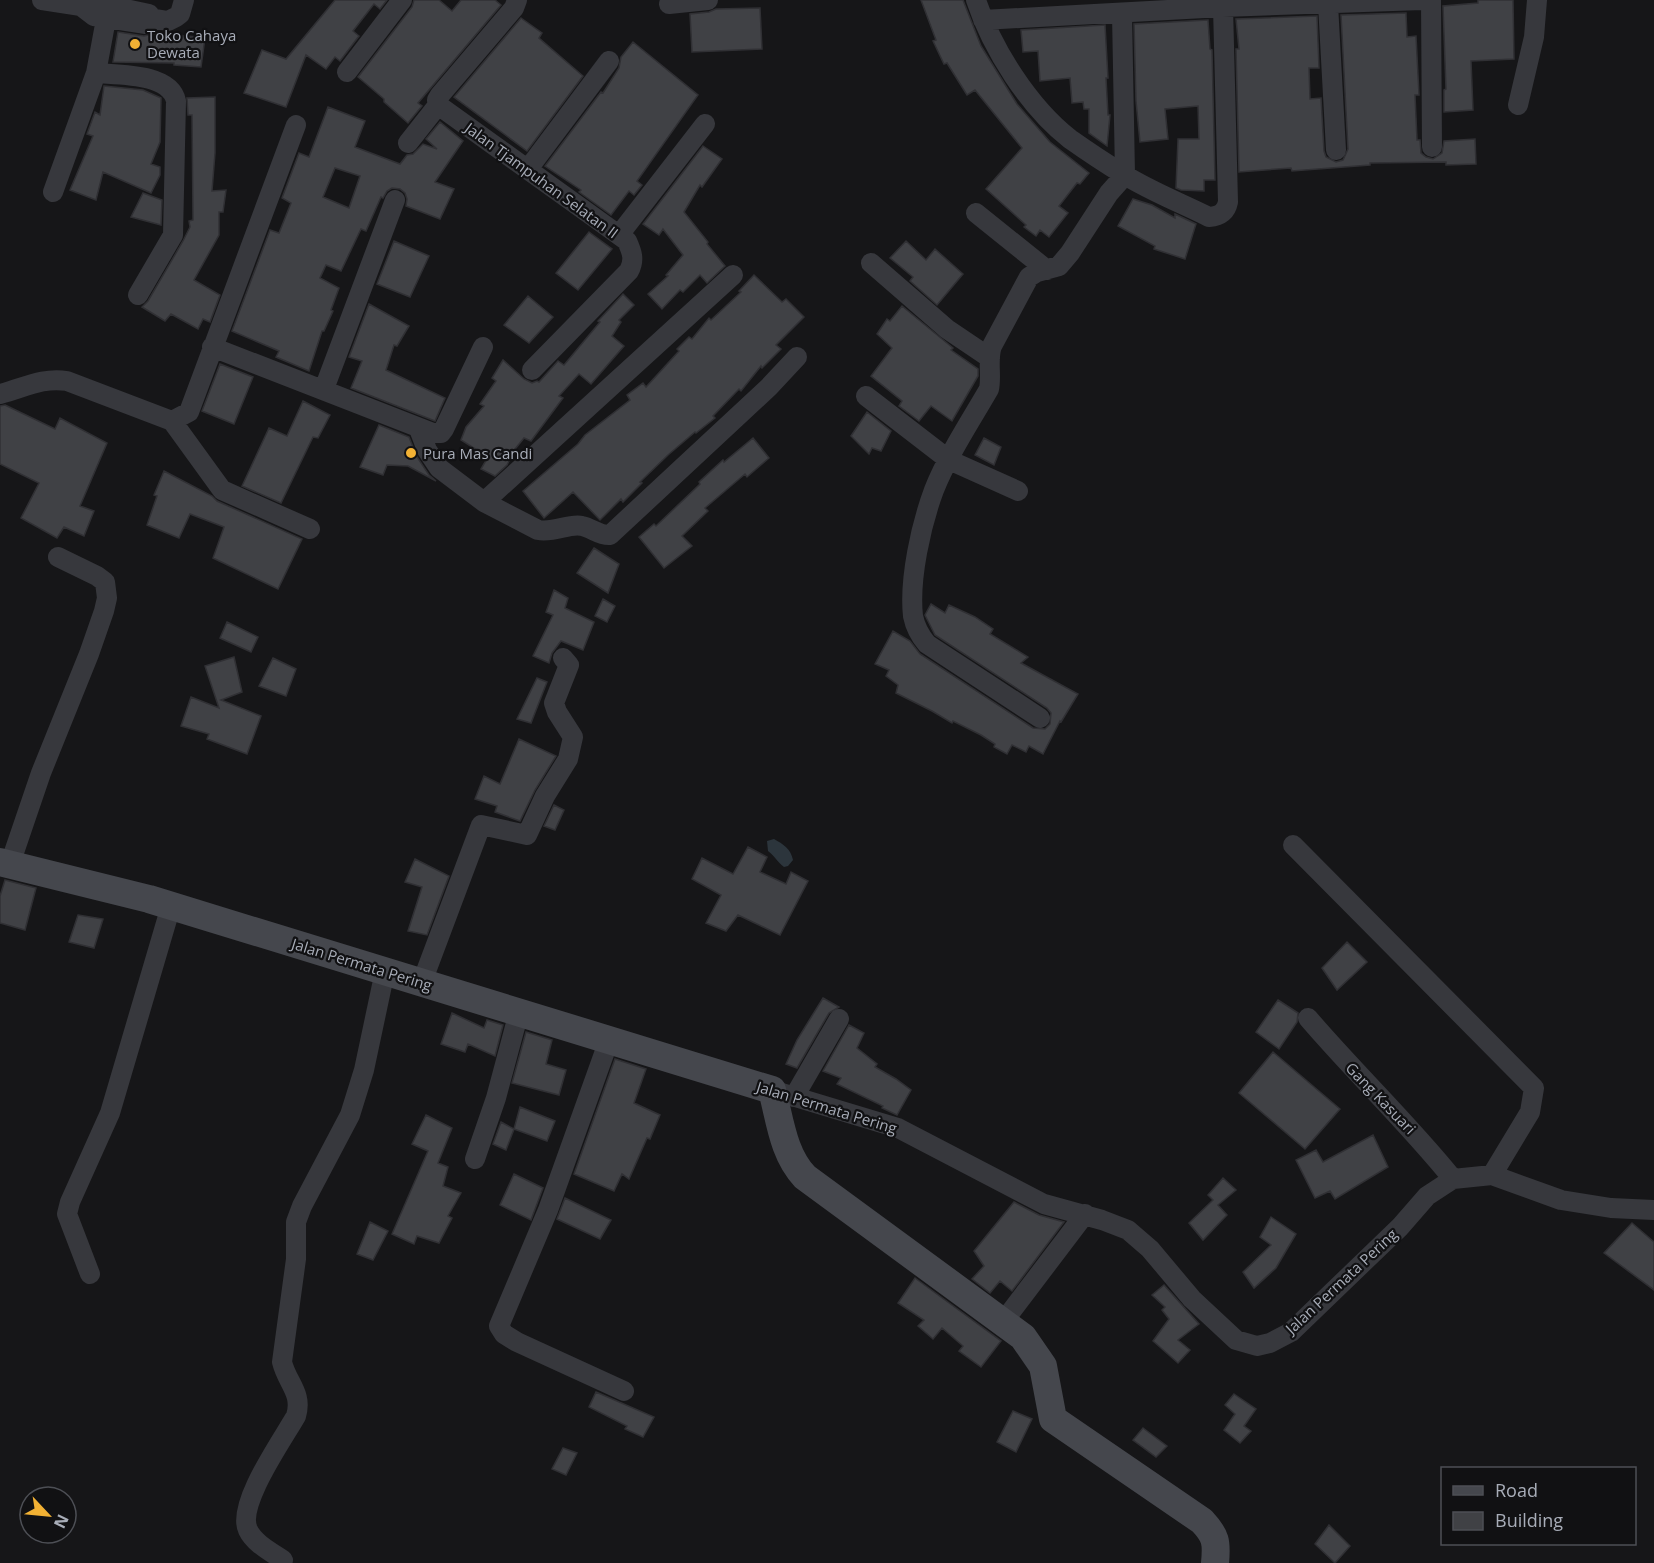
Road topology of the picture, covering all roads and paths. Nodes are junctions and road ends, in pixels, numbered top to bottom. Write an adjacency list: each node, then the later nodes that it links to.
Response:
1 (42, 0): 12 (street)
2 (184, 0): 16 (street)
3 (402, 0): 19 (street)
4 (517, 0): 21 (street)
5 (708, 0): 10 (street)
6 (976, 0): 17 (street)
7 (1422, 0): 11 (street)
8 (1431, 0): 26 (street)
9 (1537, 0): 22 (street)
10 (669, 4)
11 (1328, 4): 13 (street); 27 (street)
12 (81, 6): 15 (street); 16 (street)
13 (1223, 7): 14 (street); 29 (street)
14 (1122, 14): 17 (street); 29 (street)
15 (106, 20): 16 (street); 20 (street)
16 (156, 20)
17 (983, 20): 29 (street)
18 (609, 61): 28 (street)
19 (347, 72)
20 (96, 73): 30 (street); 37 (street)
21 (438, 105): 25 (street); 28 (street, Jalan Tjampuhan Selatan II)
22 (1518, 105)
23 (705, 124): 33 (street)
24 (296, 125): 39 (street)
25 (408, 143)
26 (1432, 147)
27 (1336, 150)
28 (528, 169): 33 (street, Jalan Tjampuhan Selatan II)
29 (1125, 175): 35 (street)
30 (53, 192)
31 (395, 200): 43 (street)
32 (976, 213): 35 (street)
33 (619, 235): 42 (street, Jalan Tjampuhan Selatan II)
34 (871, 263): 41 (street)
35 (1047, 270): 41 (street)
36 (733, 275): 50 (street)
37 (138, 295)
38 (483, 346): 47 (street)
39 (212, 347): 43 (street); 46 (street)
40 (797, 357): 50 (street)
41 (990, 358): 48 (street)
42 (532, 370)
43 (324, 389): 47 (street)
44 (0, 394): 46 (street)
45 (867, 396): 48 (street)
46 (172, 421): 51 (street)
47 (419, 429): 50 (street)
48 (949, 460): 49 (street); 54 (street)
49 (1018, 491)
50 (484, 502)
51 (310, 529)
52 (58, 557): 56 (street)
53 (563, 658): 59 (street)
54 (1040, 718)
55 (1293, 845): 66 (street)
56 (5, 863): 57 (street, Jalan Permata Pering)
57 (171, 906): 58 (street, Jalan Permata Pering); 70 (street)
58 (385, 971): 59 (street, Jalan Permata Pering); 73 (street)
59 (422, 982): 60 (street, Jalan Permata Pering)
60 (519, 1012): 63 (street, Jalan Permata Pering); 65 (street)
61 (1308, 1018): 67 (street, Gang Kasuari)
62 (839, 1019): 64 (street)
63 (609, 1040): 64 (street, Jalan Permata Pering); 72 (street)
64 (783, 1093): 69 (street, Jalan Permata Pering); 71 (street)
65 (475, 1159)
66 (1492, 1175): 67 (street, Jalan Permata Pering); 68 (street, Jalan Permata Pering)
67 (1453, 1179): 69 (street, Jalan Permata Pering)
68 (1654, 1210)
69 (1085, 1214): 71 (street)
70 (90, 1274)
71 (1003, 1322): 74 (street)
72 (624, 1391)
73 (283, 1560)
74 (1215, 1563)

